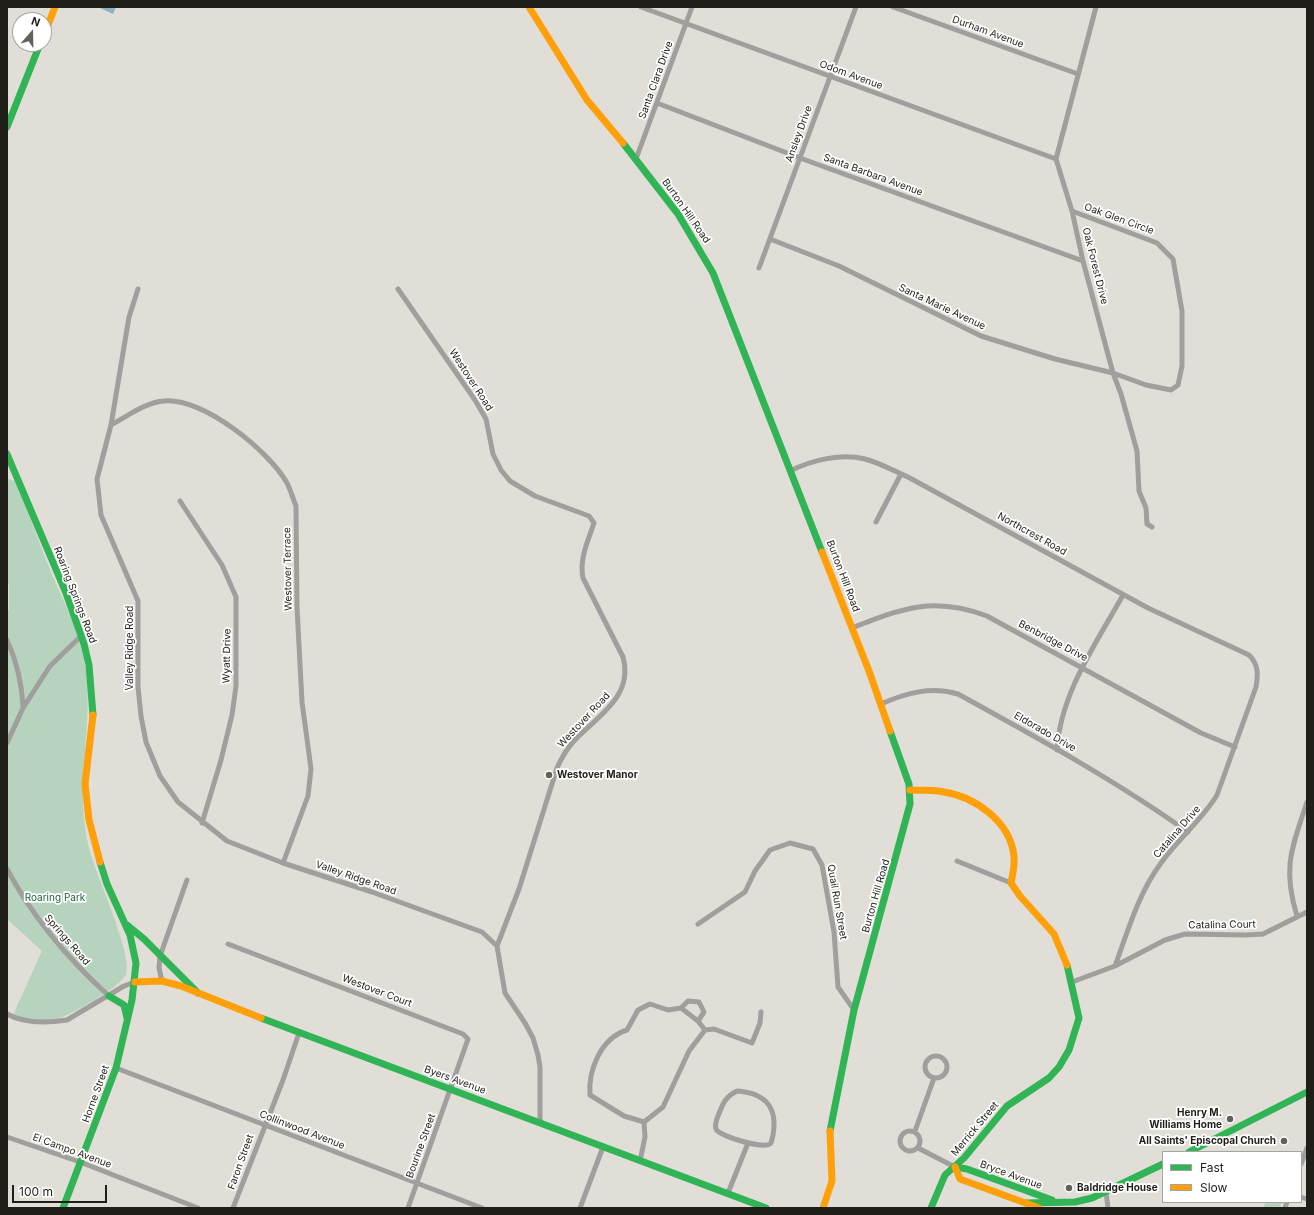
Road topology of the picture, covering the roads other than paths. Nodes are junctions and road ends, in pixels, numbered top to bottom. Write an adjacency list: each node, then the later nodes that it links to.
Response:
1 (529, 7): 14 (street, Burton Hill Road)
2 (641, 7): 7 (street, Odom Avenue)
3 (692, 7): 7 (street, Santa Clara Drive)
4 (856, 7): 10 (street, Ansley Drive)
5 (892, 7): 9 (street, Durham Avenue)
6 (1096, 7): 9 (street)
7 (686, 24): 10 (street, Odom Avenue); 11 (street, Santa Clara Drive)
8 (37, 52): 12 (street)
9 (1078, 74): 15 (street)
10 (830, 76): 13 (street, Ansley Drive); 15 (street, Odom Avenue)
11 (657, 103): 13 (street, Santa Barbara Avenue); 14 (street, Santa Clara Drive)
12 (7, 127)
13 (800, 158): 17 (street, Ansley Drive); 18 (street, Santa Barbara Avenue)
14 (636, 159): 25 (street, Burton Hill Road)
15 (1056, 159): 16 (street, Oak Forest Drive)
16 (1072, 211): 18 (street, Oak Forest Drive); 22 (street, Oak Glen Circle)
17 (770, 239): 19 (street, Ansley Drive); 22 (street, Santa Marie Avenue)
18 (1083, 261): 22 (street, Oak Forest Drive)
19 (759, 268)
20 (138, 289): 23 (street, Valley Ridge Road)
21 (398, 289): 55 (street, Westover Road)
22 (1113, 374): 29 (street, Oak Forest Drive)
23 (111, 425): 43 (street, Valley Ridge Road); 46 (street, Westover Terrace)
24 (7, 454): 32 (street, Roaring Springs Road)
25 (790, 471): 26 (street, Northcrest Road); 31 (street, Burton Hill Road)
26 (901, 474): 28 (street); 30 (street, Northcrest Road)
27 (180, 501): 43 (street, Wyatt Drive)
28 (876, 522)
29 (1152, 527)
30 (1123, 595): 34 (street, Northcrest Road); 35 (street)
31 (852, 628): 35 (street, Benbridge Drive); 36 (street, Burton Hill Road)
32 (81, 636): 37 (street); 53 (street, Roaring Springs Road)
33 (7, 640): 37 (street)
34 (1256, 663): 39 (street, Catalina Drive)
35 (1084, 667): 39 (street, Benbridge Drive); 40 (street)
36 (880, 704): 40 (street, Eldorado Drive); 41 (street, Burton Hill Road)
37 (23, 708): 38 (street)
38 (7, 743)
39 (1235, 747): 44 (street, Catalina Drive)
40 (1057, 750): 44 (street, Eldorado Drive)
41 (910, 790): 49 (street); 64 (street, Burton Hill Road)
42 (1307, 802): 51 (street)
43 (202, 823): 46 (street, Valley Ridge Road)
44 (1188, 832): 57 (street, Catalina Drive)
45 (957, 861): 49 (street)
46 (284, 863): 55 (street, Valley Ridge Road)
47 (7, 869): 62 (street, Springs Road)
48 (187, 880): 56 (street)
49 (1011, 883): 60 (street, Merrick Street)
50 (1307, 912): 51 (street, Catalina Court)
51 (1297, 916): 57 (street, Catalina Court)
52 (698, 924): 64 (street, Quail Run Street)
53 (127, 925): 56 (street); 59 (street, Roaring Springs Road)
54 (228, 944): 73 (street, Westover Court)
55 (497, 946): 76 (street)
56 (160, 956): 58 (street); 61 (street)
57 (1115, 966): 60 (street)
58 (162, 981): 59 (street, Byers Avenue); 61 (street, Byers Avenue)
59 (135, 982): 62 (street); 67 (street, Horne Street)
60 (1072, 982): 89 (street, Merrick Street)
61 (198, 993): 70 (street, Byers Avenue)
62 (109, 996): 66 (street); 67 (street)
63 (681, 1008): 68 (street); 68 (street); 75 (street)
64 (854, 1010): 103 (street, Burton Hill Road)
65 (761, 1012): 69 (street)
66 (7, 1014)
67 (127, 1020): 71 (street, Horne Street)
68 (698, 1021): 69 (street)
69 (705, 1030): 75 (street)
70 (299, 1033): 73 (street, Byers Avenue); 77 (street, Faron Street)
71 (116, 1068): 77 (street, Collinwood Avenue); 87 (street, Horne Street)
72 (934, 1078): 72 (street); 78 (street)
73 (451, 1090): 76 (street, Byers Avenue); 90 (street, Bourine Street)
74 (1307, 1092): 84 (street)
75 (644, 1122): 85 (street)
76 (540, 1123): 81 (street, Byers Avenue)
77 (264, 1126): 90 (street, Collinwood Avenue); 98 (street, Faron Street)
78 (915, 1131): 82 (street); 82 (street)
79 (7, 1136): 87 (street, El Campo Avenue)
80 (748, 1143): 80 (street); 92 (street)
81 (603, 1147): 85 (street, Byers Avenue); 101 (street)
82 (918, 1148): 89 (street, Bryce Avenue)
83 (1307, 1148): 86 (street)
84 (1191, 1151)
85 (640, 1161): 92 (street, Byers Avenue)
86 (1302, 1161)
87 (80, 1162): 96 (street, Horne Street); 97 (street, El Campo Avenue)
88 (1162, 1164): 91 (street)
89 (956, 1167): 93 (street, Bryce Avenue); 94 (street, Bryce Avenue); 104 (street, Merrick Street)
90 (417, 1183): 99 (street, Bourine Street); 100 (street, Collinwood Avenue)
91 (1106, 1192): 93 (street); 106 (street)
92 (728, 1193): 95 (street, Byers Avenue)
93 (1060, 1202): 94 (street)
94 (1026, 1203): 105 (street, Bryce Avenue)
95 (753, 1206): 102 (street, Byers Avenue)
96 (63, 1208)
97 (198, 1208)
98 (233, 1208)
99 (408, 1208)
100 (482, 1208)
101 (580, 1208)
102 (766, 1208)
103 (823, 1208)
104 (932, 1208)
105 (1038, 1208)
106 (1108, 1208)

